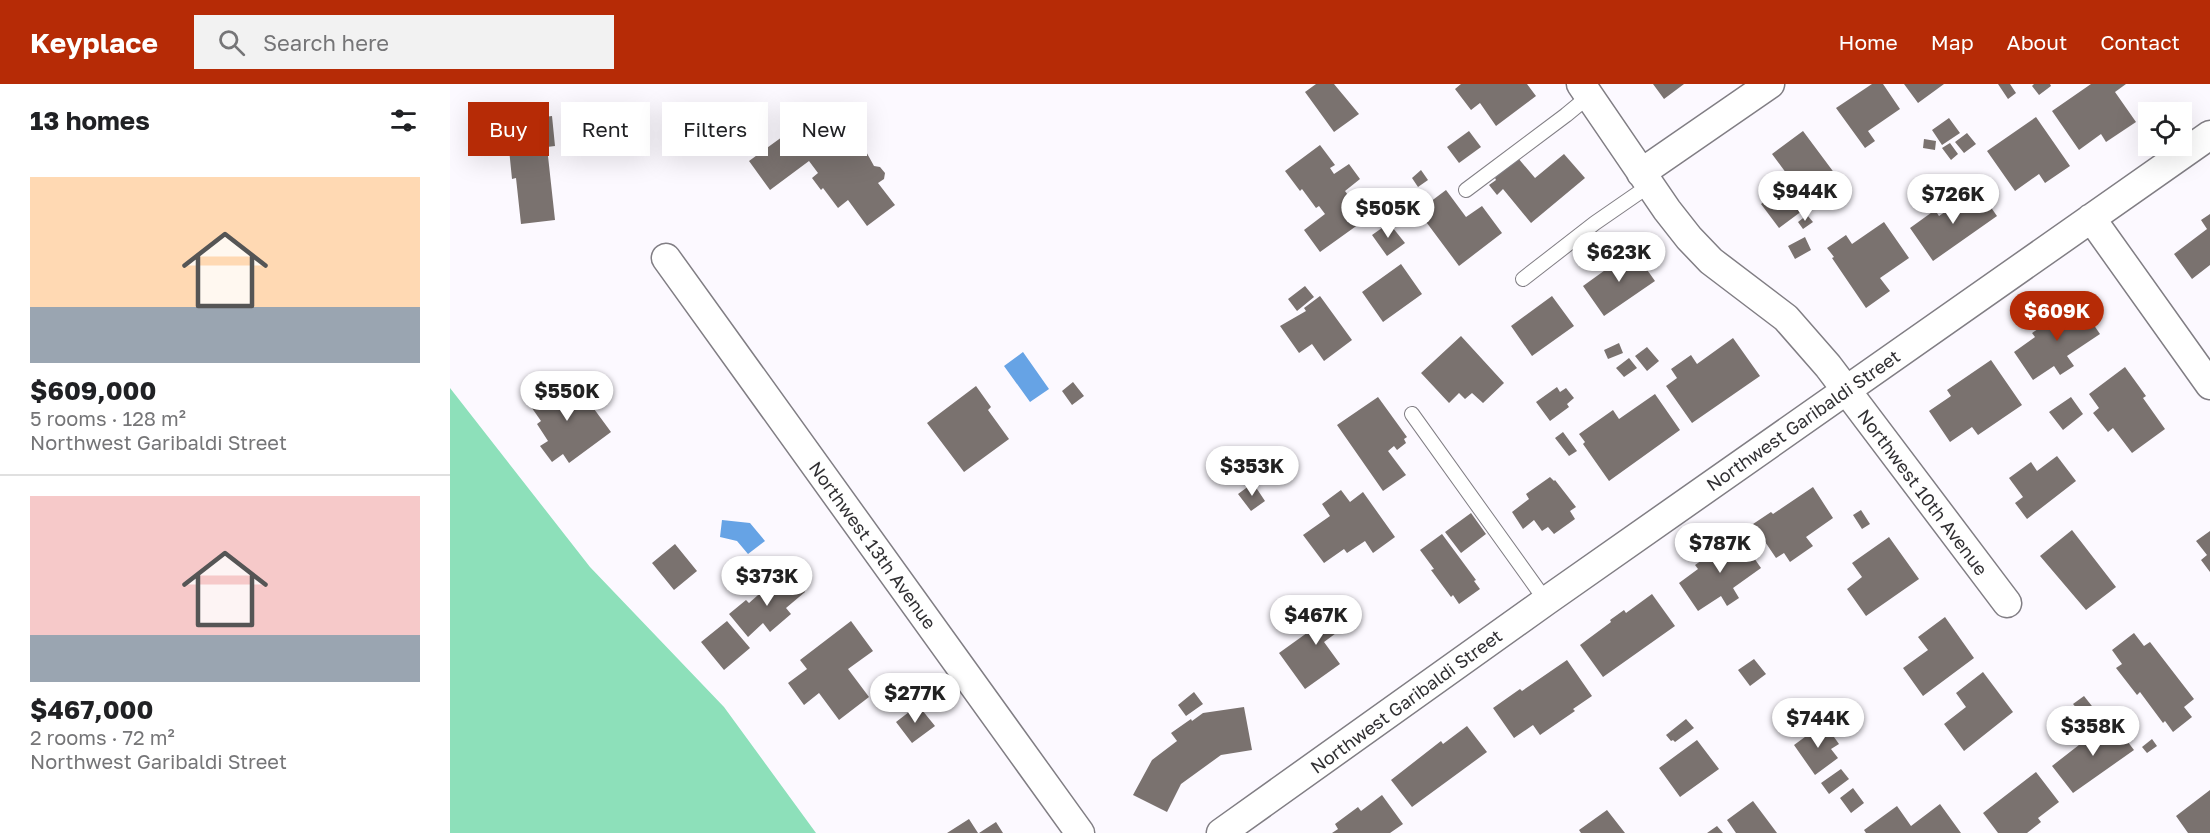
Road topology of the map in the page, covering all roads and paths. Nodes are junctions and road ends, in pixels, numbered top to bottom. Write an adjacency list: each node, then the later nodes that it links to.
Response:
1 (1770, 84): 4 (street)
2 (1585, 90): 4 (street, Northwest 10th Avenue); 5 (lane)
3 (2210, 135): 6 (street, Northwest Garibaldi Street)
4 (1646, 179): 8 (lane); 10 (street, Northwest 10th Avenue)
5 (1466, 190)
6 (2091, 218): 9 (street); 10 (street, Northwest Garibaldi Street)
7 (666, 258): 14 (street, Northwest 13th Avenue)
8 (1523, 279)
9 (2210, 385)
10 (1846, 390): 12 (street, Northwest Garibaldi Street); 13 (street, Northwest 10th Avenue)
11 (1412, 414): 12 (lane)
12 (1546, 601): 15 (street, Northwest Garibaldi Street)
13 (2007, 603)
14 (1080, 833)
15 (1221, 833)

